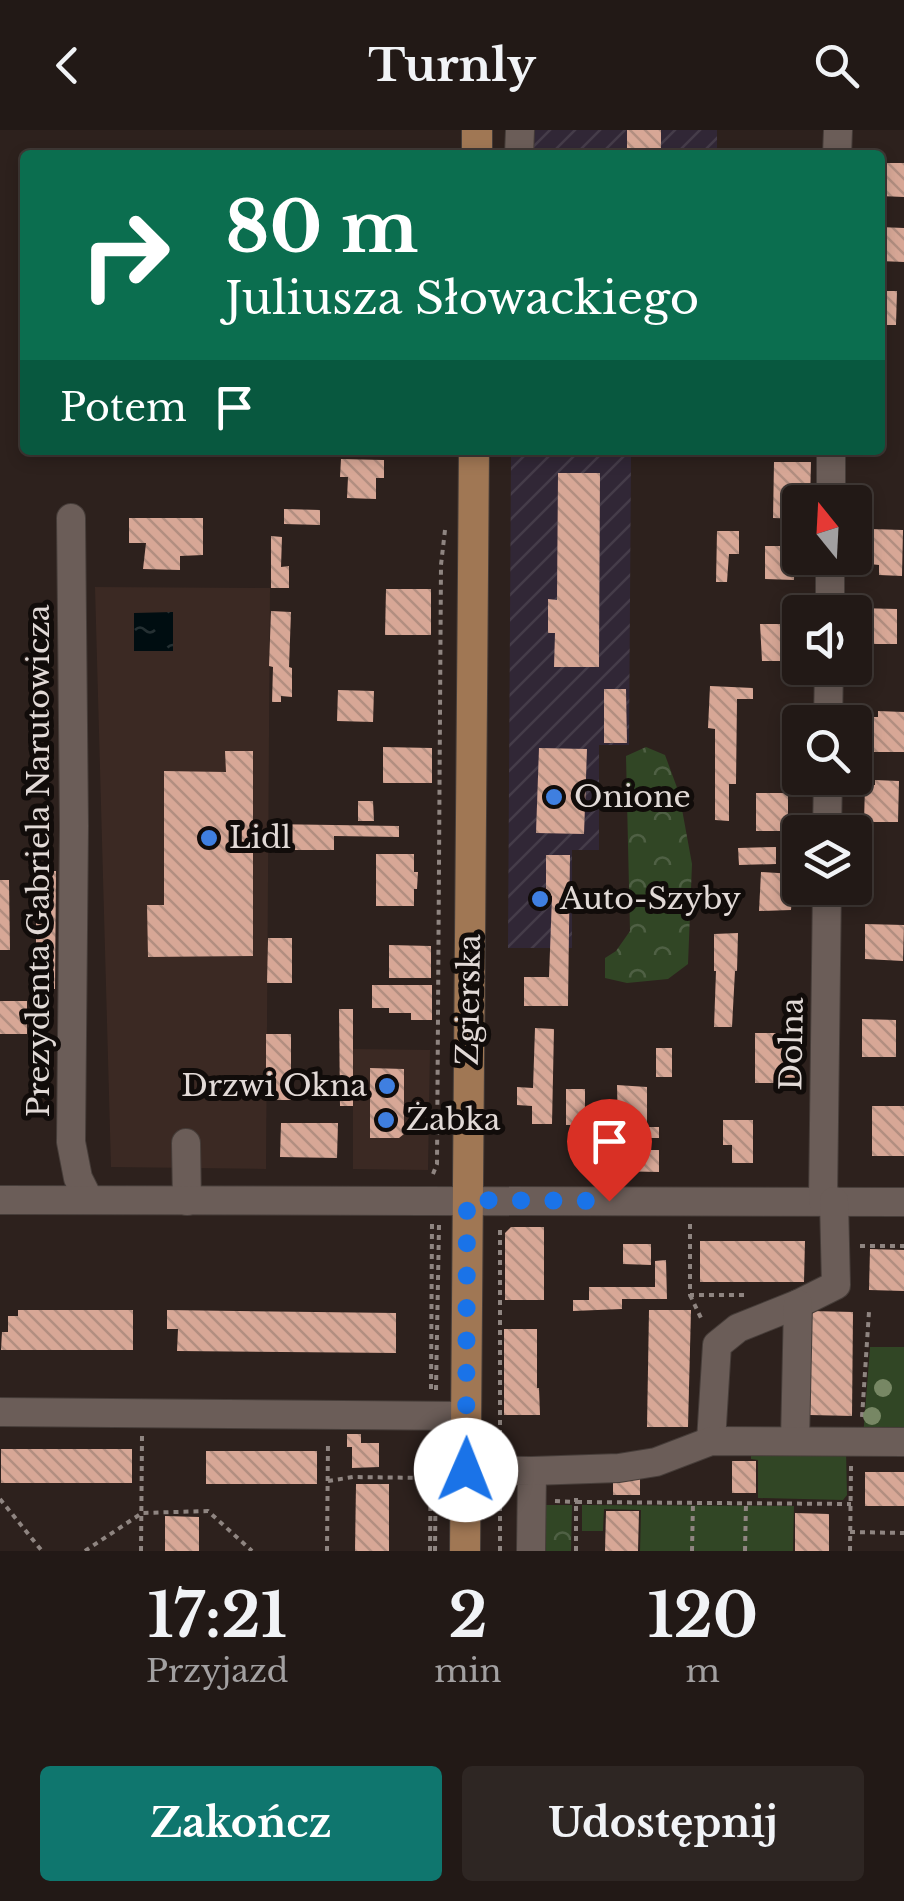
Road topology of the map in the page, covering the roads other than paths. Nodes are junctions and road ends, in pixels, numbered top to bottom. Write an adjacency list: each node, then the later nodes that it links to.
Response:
1 (474, 455): 10 (main road, Zgierska)
2 (832, 455): 3 (street)
3 (831, 485)
4 (71, 518): 8 (street, Prezydenta Gabriela Narutowicza)
5 (827, 905): 11 (street, Dolna)
6 (186, 1143): 9 (street)
7 (0, 1200): 8 (street)
8 (89, 1200): 9 (street)
9 (187, 1201): 10 (street)
10 (448, 1201): 11 (street); 15 (main road, Zgierska)
11 (829, 1201): 12 (street); 13 (street, Dolna)
12 (904, 1202)
13 (798, 1304): 16 (street); 17 (street)
14 (0, 1412): 15 (street)
15 (444, 1415): 19 (main road, Zgierska)
16 (795, 1440): 17 (street); 18 (street)
17 (711, 1442): 20 (street)
18 (904, 1442)
19 (466, 1470): 20 (street); 21 (main road, Zgierska)
20 (532, 1471): 22 (street)
21 (465, 1551)
22 (531, 1551)

